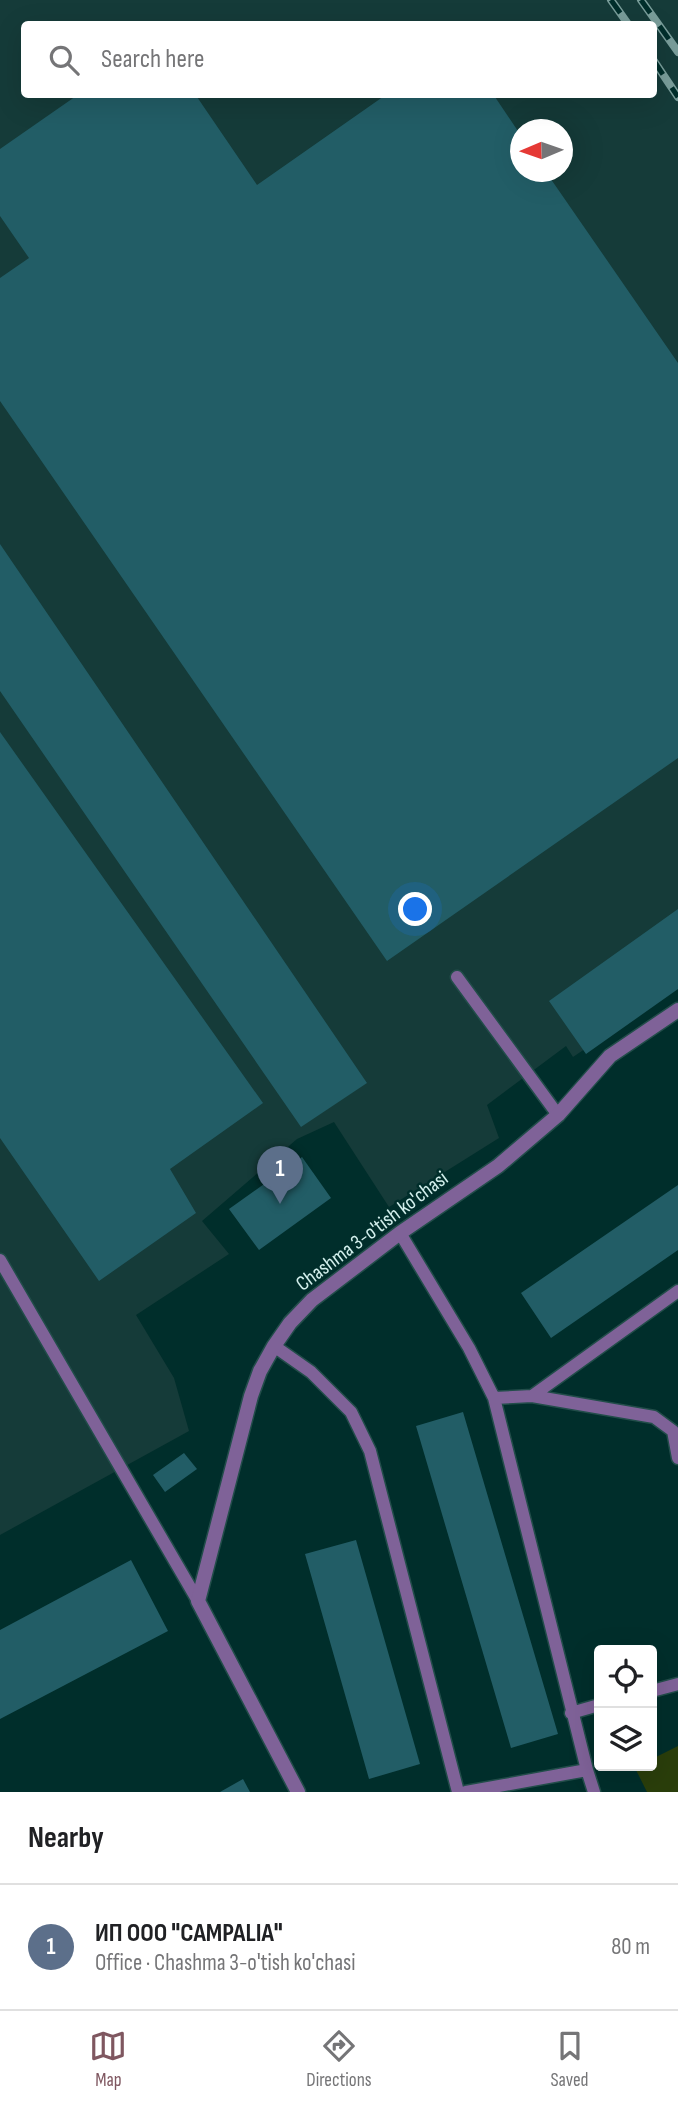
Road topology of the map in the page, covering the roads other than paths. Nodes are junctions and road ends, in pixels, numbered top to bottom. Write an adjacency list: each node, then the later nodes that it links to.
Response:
1 (457, 977): 3 (lane)
2 (678, 1010): 3 (street, Chashma 3-o'tish ko'chasi)
3 (558, 1115): 4 (street, Chashma 3-o'tish ko'chasi)
4 (400, 1233): 7 (street, Chashma 3-o'tish ko'chasi); 9 (lane)
5 (0, 1260): 11 (lane)
6 (678, 1291): 8 (lane)
7 (274, 1346): 11 (street, Chashma 3-o'tish ko'chasi); 18 (lane)
8 (532, 1396): 9 (lane); 10 (lane)
9 (494, 1398): 15 (lane)
10 (678, 1458)
11 (198, 1601): 17 (street)
12 (678, 1684): 13 (lane)
13 (657, 1690)
14 (594, 1706): 15 (lane)
15 (571, 1713): 16 (lane)
16 (587, 1770): 19 (lane); 20 (lane)
17 (298, 1792)
18 (458, 1792)
19 (466, 1792)
20 (594, 1792)

